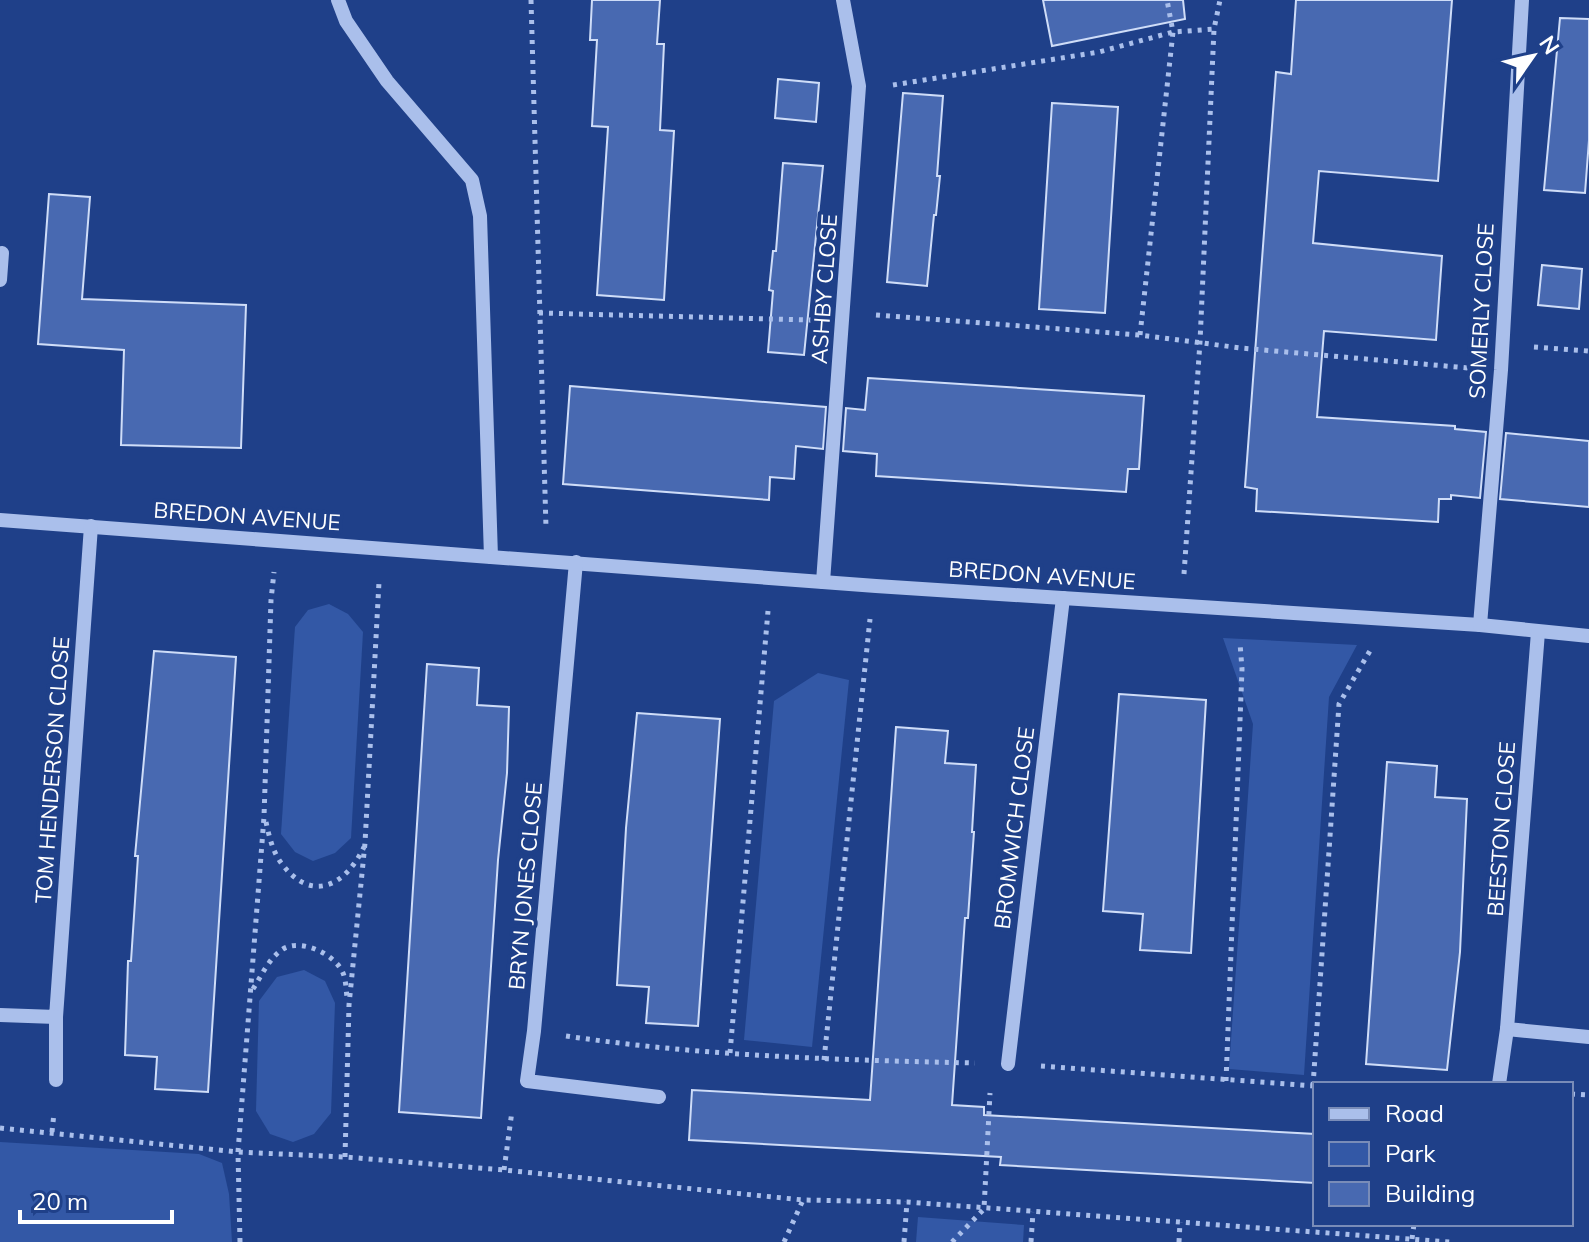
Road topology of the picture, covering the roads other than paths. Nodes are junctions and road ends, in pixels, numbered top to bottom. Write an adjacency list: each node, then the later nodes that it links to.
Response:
1 (338, 0): 8 (street)
2 (843, 0): 10 (street, ASHBY CLOSE)
3 (1522, 0): 12 (street, SOMERLY CLOSE)
4 (2, 253): 5 (street)
5 (0, 280)
6 (0, 520): 7 (street, BREDON AVENUE)
7 (91, 526): 8 (street, BREDON AVENUE); 16 (street, TOM HENDERSON CLOSE)
8 (491, 557): 9 (street, BREDON AVENUE)
9 (576, 562): 10 (street, BREDON AVENUE); 22 (street, BRYN JONES CLOSE)
10 (823, 582): 11 (street, BREDON AVENUE)
11 (1063, 598): 12 (street, BREDON AVENUE); 19 (street, BROMWICH CLOSE)
12 (1480, 625): 13 (street, BREDON AVENUE)
13 (1538, 632): 14 (street, BREDON AVENUE); 17 (street, BEESTON CLOSE)
14 (1589, 636)
15 (0, 1015): 16 (street)
16 (56, 1017): 20 (street, TOM HENDERSON CLOSE)
17 (1507, 1029): 18 (street); 21 (street, BEESTON CLOSE)
18 (1589, 1037)
19 (1008, 1064)
20 (56, 1080)
21 (1499, 1082)
22 (659, 1097)

